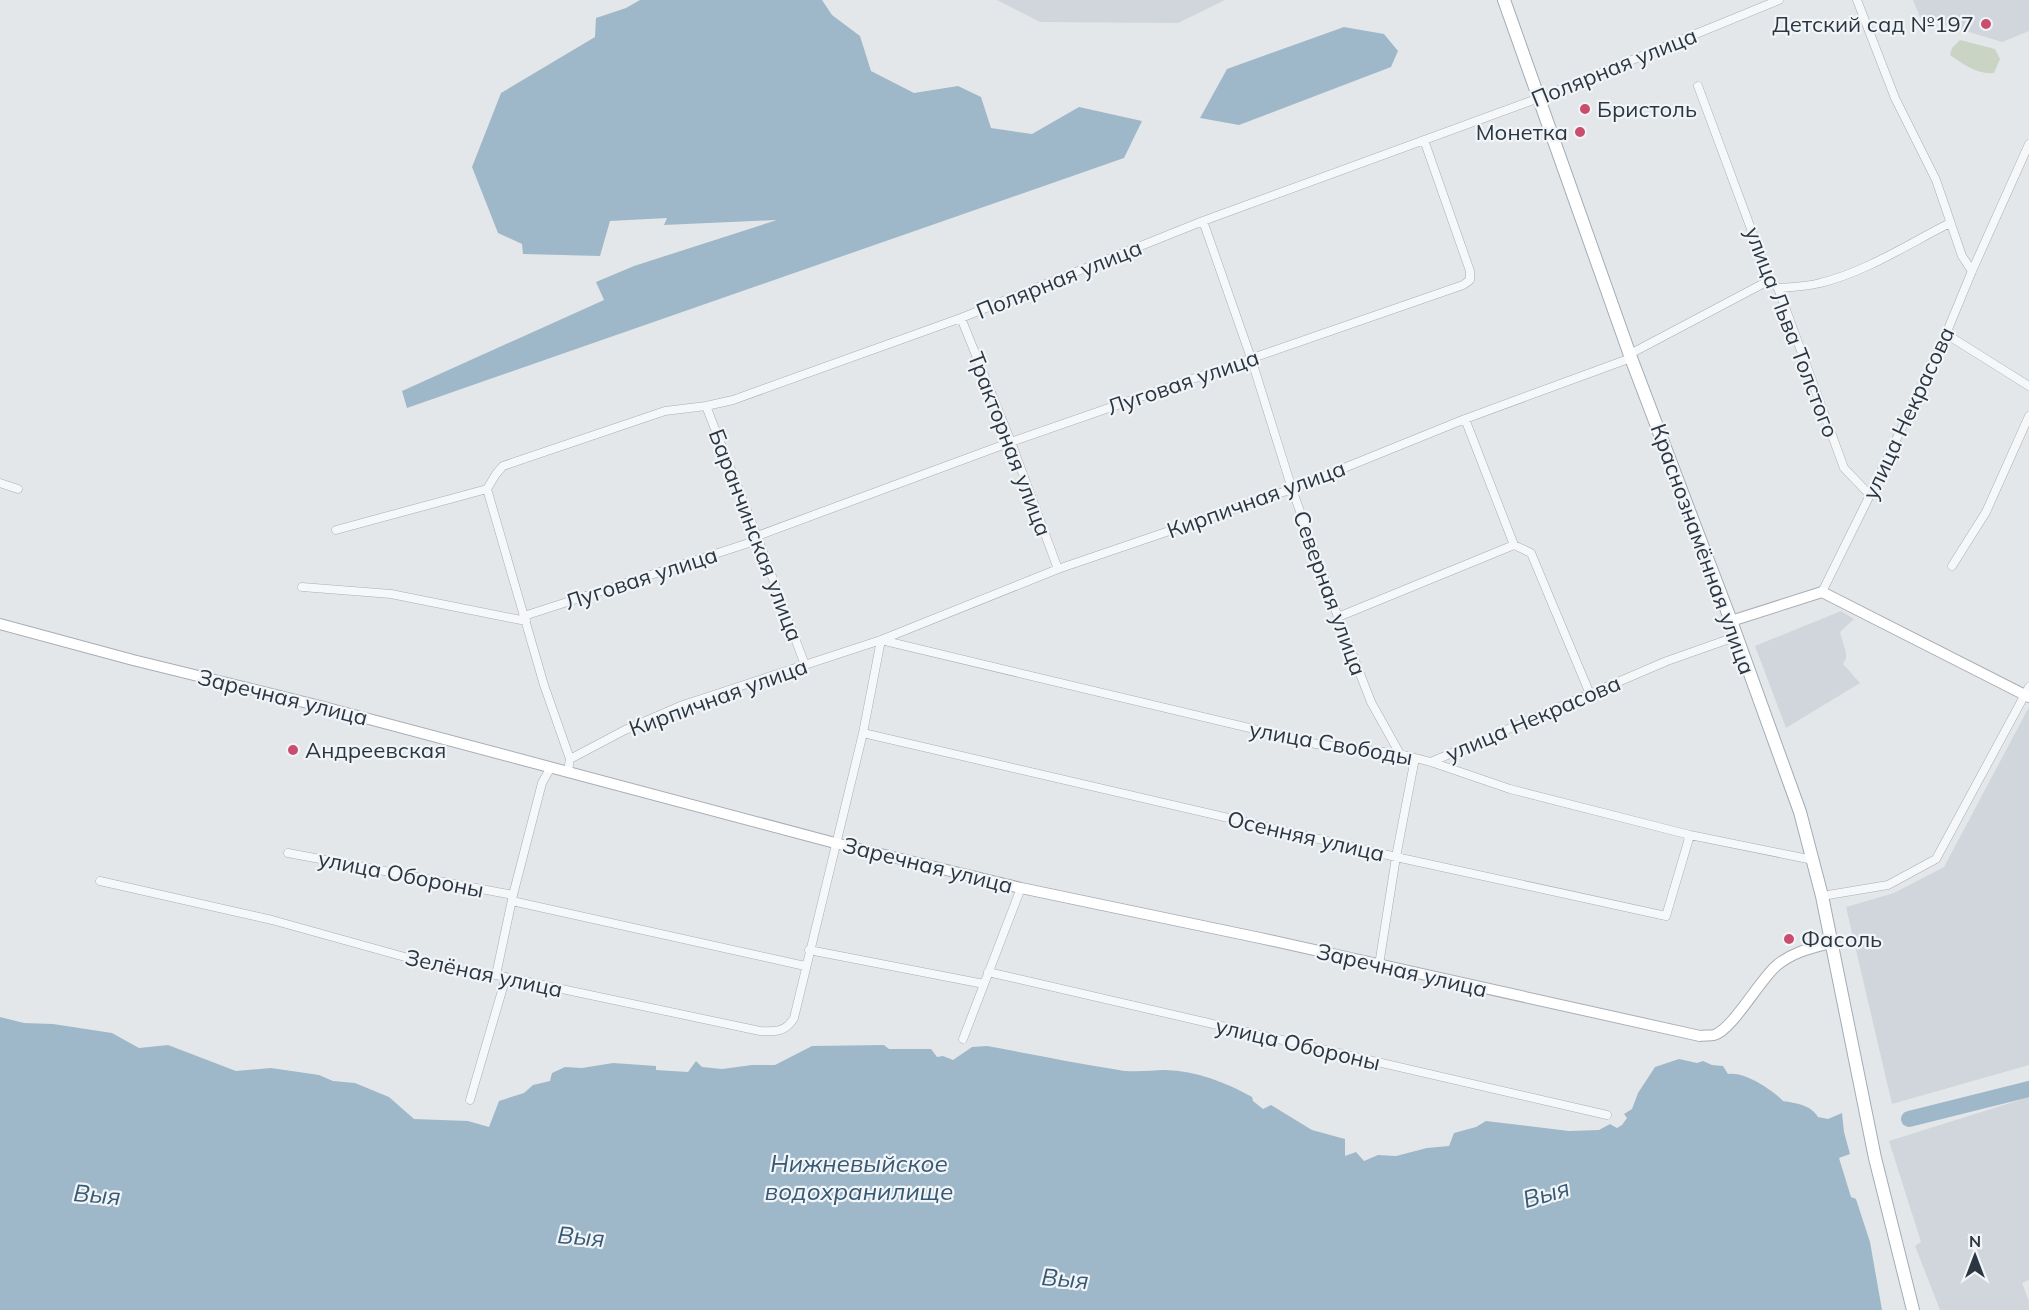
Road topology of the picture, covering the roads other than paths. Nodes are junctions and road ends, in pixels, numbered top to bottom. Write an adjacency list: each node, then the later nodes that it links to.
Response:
1 (1504, 0): 5 (main road, Краснознамённая улица)
2 (1779, 0): 5 (street, Полярная улица)
3 (1857, 0): 9 (street)
4 (1698, 86): 11 (street, улица Льва Толстого)
5 (1539, 98): 6 (street, Полярная улица); 15 (main road, Краснознамённая улица)
6 (1424, 140): 8 (street, Полярная улица); 16 (street, Луговая улица)
7 (2029, 144): 10 (street, улица Некрасова)
8 (1203, 222): 13 (street, Полярная улица); 16 (street, Северная улица)
9 (1950, 223): 10 (street); 12 (street)
10 (1972, 271): 14 (street, улица Некрасова)
11 (1770, 280): 12 (street, улица Льва Толстого); 15 (street, Кирпичная улица)
12 (1778, 288): 26 (street, улица Льва Толстого)
13 (961, 318): 18 (street, Полярная улица); 21 (street, Тракторная улица)
14 (1946, 334): 17 (street); 26 (street, улица Некрасова)
15 (1631, 356): 20 (street, Кирпичная улица); 36 (main road, Краснознамённая улица)
16 (1251, 358): 21 (street, Луговая улица); 25 (street, Северная улица)
17 (2029, 386)
18 (706, 406): 24 (street, Полярная улица); 28 (street, Баранчинская улица)
19 (2029, 416): 30 (street)
20 (1465, 419): 25 (street, Кирпичная улица); 29 (street)
21 (1011, 442): 28 (street, Луговая улица); 31 (street, Тракторная улица)
22 (0, 483): 23 (street)
23 (18, 489)
24 (487, 489): 27 (street); 35 (street)
25 (1292, 489): 31 (street, Кирпичная улица); 34 (street, Северная улица)
26 (1870, 495): 33 (street, улица Некрасова)
27 (336, 530)
28 (758, 538): 35 (street, Луговая улица); 40 (street, Баранчинская улица)
29 (1514, 545): 34 (street); 42 (street)
30 (1952, 566)
31 (1058, 570): 39 (street, Кирпичная улица)
32 (302, 587): 35 (street, Луговая улица)
33 (1822, 592): 36 (street); 41 (street)
34 (1338, 617): 44 (street, Северная улица)
35 (525, 619): 46 (street)
36 (1731, 621): 38 (main road, Краснознамённая улица)
37 (0, 624): 48 (street, Заречная улица)
38 (1736, 637): 42 (street, улица Некрасова); 54 (main road, Краснознамённая улица)
39 (881, 640): 40 (street, Кирпичная улица); 43 (street); 44 (street, улица Свободы)
40 (805, 665): 46 (street, Кирпичная улица)
41 (2028, 693): 57 (street)
42 (1590, 694): 47 (street, улица Некрасова)
43 (863, 733): 51 (street); 53 (street, Осенняя улица)
44 (1400, 754): 45 (street, улица Свободы)
45 (1414, 758): 47 (street, улица Свободы); 53 (street)
46 (570, 759): 49 (street)
47 (1431, 762): 50 (street, улица Свободы)
48 (551, 767): 49 (street, Заречная улица); 58 (street)
49 (568, 771): 51 (street, Заречная улица)
50 (1690, 834): 53 (street, Осенняя улица); 54 (street, улица Свободы)
51 (835, 843): 56 (street, Заречная улица); 60 (street)
52 (288, 853): 58 (street, улица Обороны)
53 (1396, 857): 61 (street)
54 (1813, 860): 57 (main road, Краснознамённая улица)
55 (100, 881): 64 (street, Зелёная улица)
56 (1021, 888): 61 (street, Заречная улица); 63 (street)
57 (1822, 896): 59 (main road, Краснознамённая улица)
58 (513, 898): 62 (street, улица Обороны); 64 (street)
59 (1831, 943): 61 (street, Заречная улица); 70 (main road, Краснознамённая улица)
60 (809, 950): 62 (street); 66 (street)
61 (1379, 965)
62 (805, 966): 65 (street, Зелёная улица)
63 (988, 972): 66 (street); 69 (street, улица Обороны)
64 (496, 975): 65 (street, Зелёная улица)
65 (506, 977): 68 (street)
66 (984, 984): 67 (street)
67 (963, 1039)
68 (470, 1100)
69 (1607, 1115)
70 (1913, 1310)

